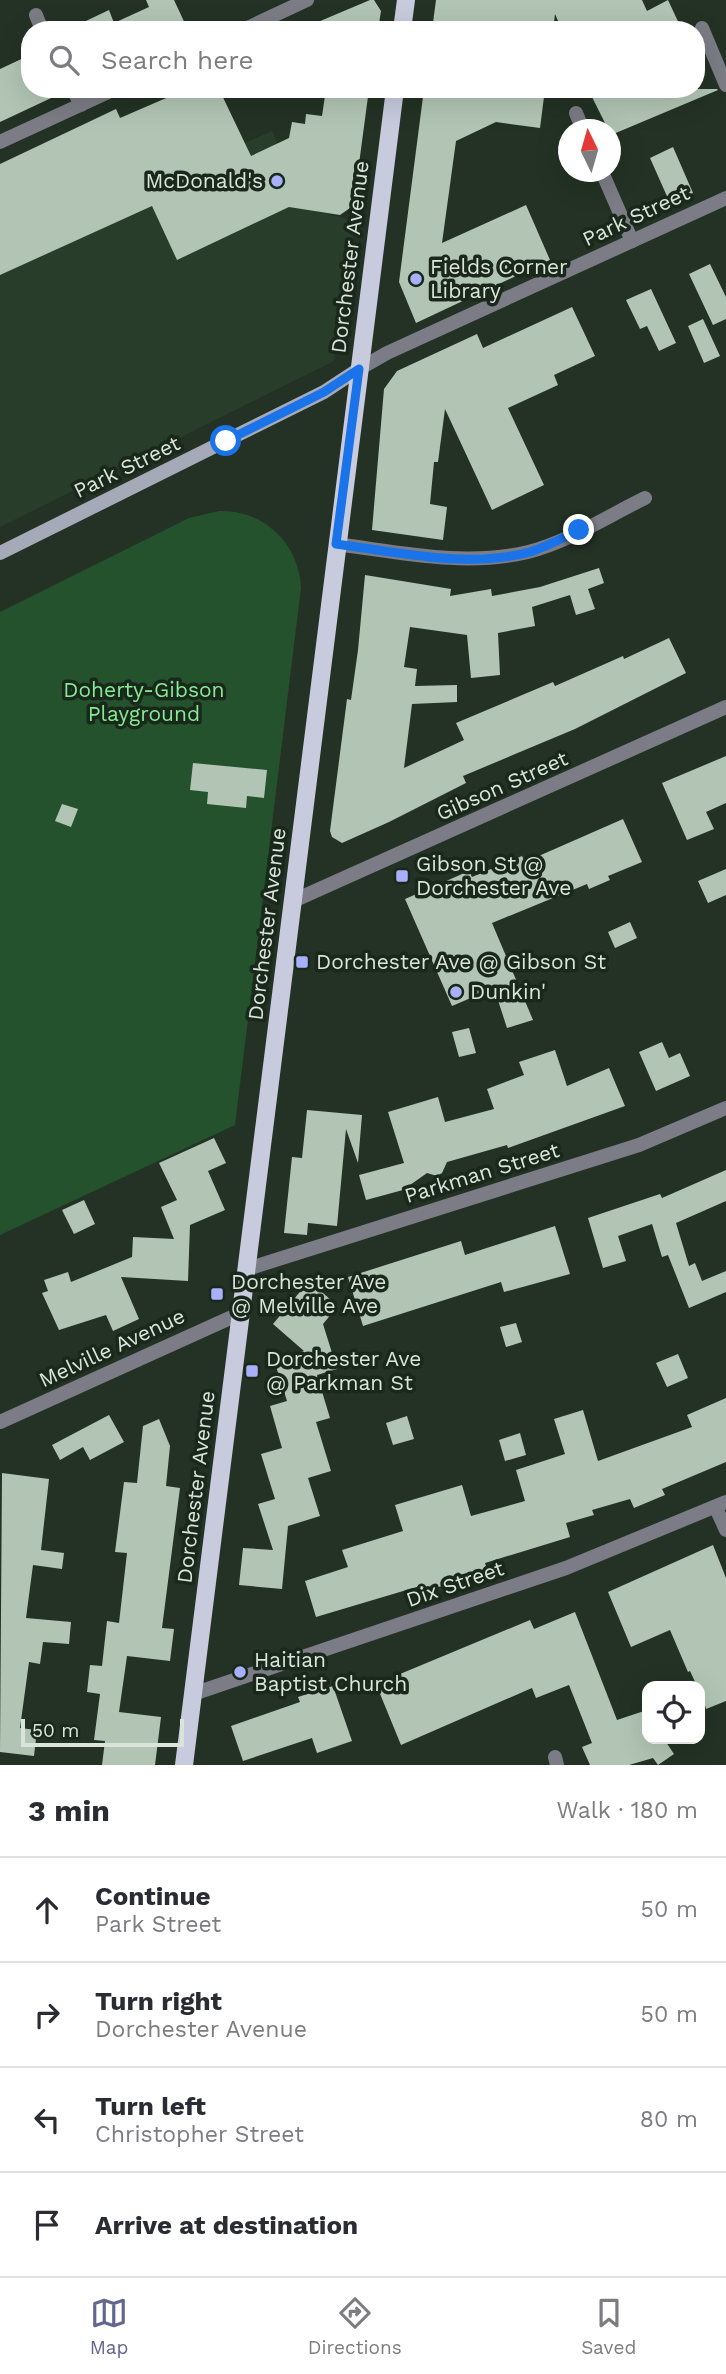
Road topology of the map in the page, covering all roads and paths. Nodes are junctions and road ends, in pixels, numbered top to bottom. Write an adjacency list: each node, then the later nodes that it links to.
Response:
1 (307, 0): 5 (street)
2 (406, 0): 6 (main road)
3 (36, 15): 4 (street)
4 (38, 21)
5 (262, 21)
6 (403, 21)
7 (705, 36): 8 (street)
8 (726, 85)
9 (78, 98): 12 (street)
10 (96, 98): 12 (street)
11 (394, 98): 19 (main road, Dorchester Avenue)
12 (81, 105): 15 (street)
13 (576, 113): 14 (street)
14 (578, 119)
15 (0, 142)
16 (605, 182): 18 (street)
17 (726, 198): 18 (street, Park Street)
18 (632, 241): 19 (street, Park Street)
19 (359, 369): 21 (main road, Dorchester Avenue); 22 (main road, Park Street)
20 (645, 498): 21 (street)
21 (336, 544): 24 (main road, Dorchester Avenue)
22 (0, 553)
23 (726, 707): 24 (street, Gibson Street)
24 (293, 901): 26 (main road, Dorchester Avenue)
25 (726, 1108): 26 (street, Parkman Street)
26 (247, 1269): 27 (main road, Dorchester Avenue)
27 (241, 1313): 28 (street, Melville Avenue); 31 (main road, Dorchester Avenue)
28 (0, 1422)
29 (721, 1505): 30 (street); 31 (street, Dix Street)
30 (726, 1530)
31 (193, 1694): 32 (main road, Dorchester Avenue)
32 (184, 1765)

